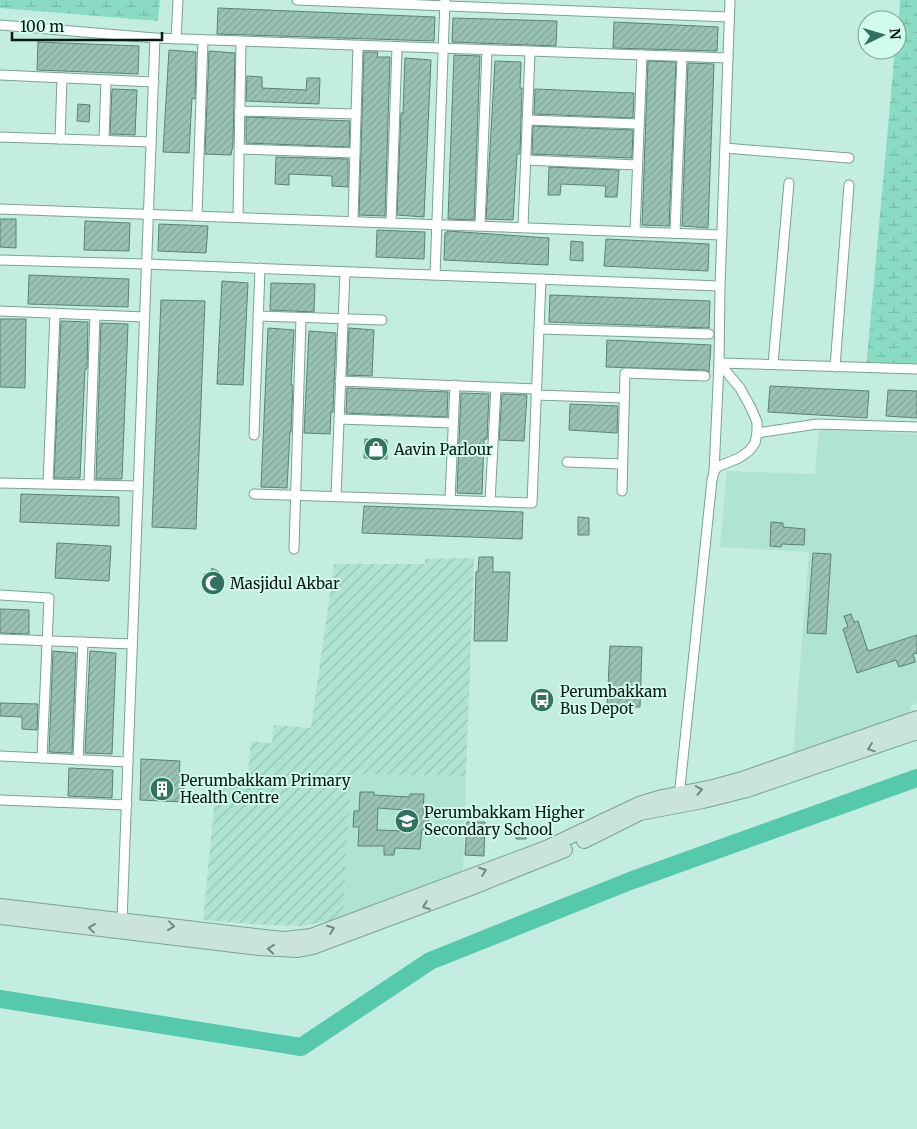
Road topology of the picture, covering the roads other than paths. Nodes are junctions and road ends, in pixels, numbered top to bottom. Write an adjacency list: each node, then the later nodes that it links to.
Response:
1 (178, 0): 8 (street)
2 (297, 0): 4 (street)
3 (730, 0): 5 (street)
4 (445, 3): 5 (street); 13 (street)
5 (729, 18): 18 (street)
6 (0, 25): 7 (street)
7 (155, 38): 8 (street); 22 (street)
8 (176, 39): 9 (street)
9 (203, 40): 10 (street); 41 (street)
10 (241, 42): 11 (street); 23 (street)
11 (358, 46): 12 (street); 24 (street)
12 (397, 48): 13 (street); 44 (street)
13 (443, 49): 14 (street); 45 (street)
14 (488, 51): 15 (street); 46 (street)
15 (530, 52): 16 (street); 25 (street)
16 (642, 55): 17 (street); 26 (street)
17 (682, 57): 18 (street); 49 (street)
18 (728, 58): 31 (street)
19 (0, 75): 20 (street)
20 (62, 78): 21 (street); 28 (street)
21 (106, 80): 22 (street); 29 (street)
22 (154, 82): 30 (street)
23 (240, 111): 24 (street); 32 (street)
24 (356, 114): 33 (street)
25 (527, 120): 26 (street); 35 (street)
26 (639, 124): 36 (street)
27 (0, 137): 28 (street)
28 (60, 139): 29 (street)
29 (104, 140): 30 (street)
30 (151, 142): 40 (street)
31 (725, 148): 34 (street); 50 (street)
32 (239, 149): 33 (street); 42 (street)
33 (355, 153): 43 (street)
34 (848, 158)
35 (526, 160): 36 (street); 47 (street)
36 (637, 165): 48 (street)
37 (789, 183): 69 (street)
38 (849, 185): 70 (street)
39 (0, 208): 40 (street)
40 (148, 213): 41 (street); 52 (street)
41 (197, 215): 42 (street)
42 (238, 216): 43 (street)
43 (353, 220): 44 (street)
44 (391, 222): 45 (street)
45 (437, 223): 46 (street); 55 (street)
46 (480, 225): 47 (street)
47 (523, 227): 48 (street)
48 (635, 231): 49 (street)
49 (675, 233): 50 (street)
50 (722, 235): 57 (street)
51 (0, 260): 52 (street)
52 (146, 264): 53 (street); 62 (street)
53 (260, 268): 54 (street); 61 (street)
54 (345, 272): 55 (street); 64 (street)
55 (435, 275): 56 (street)
56 (540, 279): 57 (street); 66 (street)
57 (720, 286): 68 (street)
58 (0, 311): 59 (street)
59 (55, 314): 60 (street); 87 (street)
60 (95, 315): 62 (street); 88 (street)
61 (258, 316): 63 (street); 82 (street)
62 (144, 317): 89 (street)
63 (301, 318): 64 (street); 92 (street)
64 (343, 319): 65 (street); 73 (street)
65 (382, 320)
66 (539, 329): 67 (street); 76 (street)
67 (709, 334)
68 (720, 362): 69 (street); 81 (street); 85 (street)
69 (773, 364): 70 (street)
70 (835, 367): 71 (street)
71 (917, 369)
72 (705, 376): 77 (street)
73 (340, 381): 74 (street); 78 (street)
74 (455, 385): 75 (street); 79 (street)
75 (496, 387): 76 (street); 95 (street)
76 (536, 392): 77 (street); 95 (street)
77 (624, 398): 84 (street)
78 (339, 418): 79 (street); 93 (street)
79 (453, 423): 94 (street)
80 (917, 427): 81 (street)
81 (758, 433): 85 (street)
82 (254, 435)
83 (567, 462): 84 (street)
84 (622, 464): 90 (street)
85 (714, 472): 108 (street)
86 (0, 483): 87 (street)
87 (48, 484): 88 (street)
88 (89, 485): 89 (street)
89 (138, 486): 101 (street)
90 (622, 491)
91 (254, 494): 92 (street)
92 (295, 495): 93 (street); 96 (street)
93 (336, 496): 94 (street)
94 (450, 500): 95 (street)
95 (490, 502)
96 (294, 548)
97 (0, 595): 99 (street)
98 (0, 639): 99 (street)
99 (47, 641): 100 (street); 105 (street)
100 (83, 642): 101 (street); 106 (street)
101 (132, 644): 107 (street)
102 (917, 718): 108 (street, one-way to 102)
103 (917, 732): 108 (street, one-way to 108)
104 (0, 756): 105 (street)
105 (42, 758): 106 (street)
106 (78, 760): 107 (street)
107 (128, 762): 110 (street)
108 (678, 799): 113 (street)
109 (0, 800): 110 (street)
110 (126, 805): 113 (street)
111 (0, 906): 113 (street)
112 (0, 916): 113 (street, one-way to 112)
113 (122, 926)

